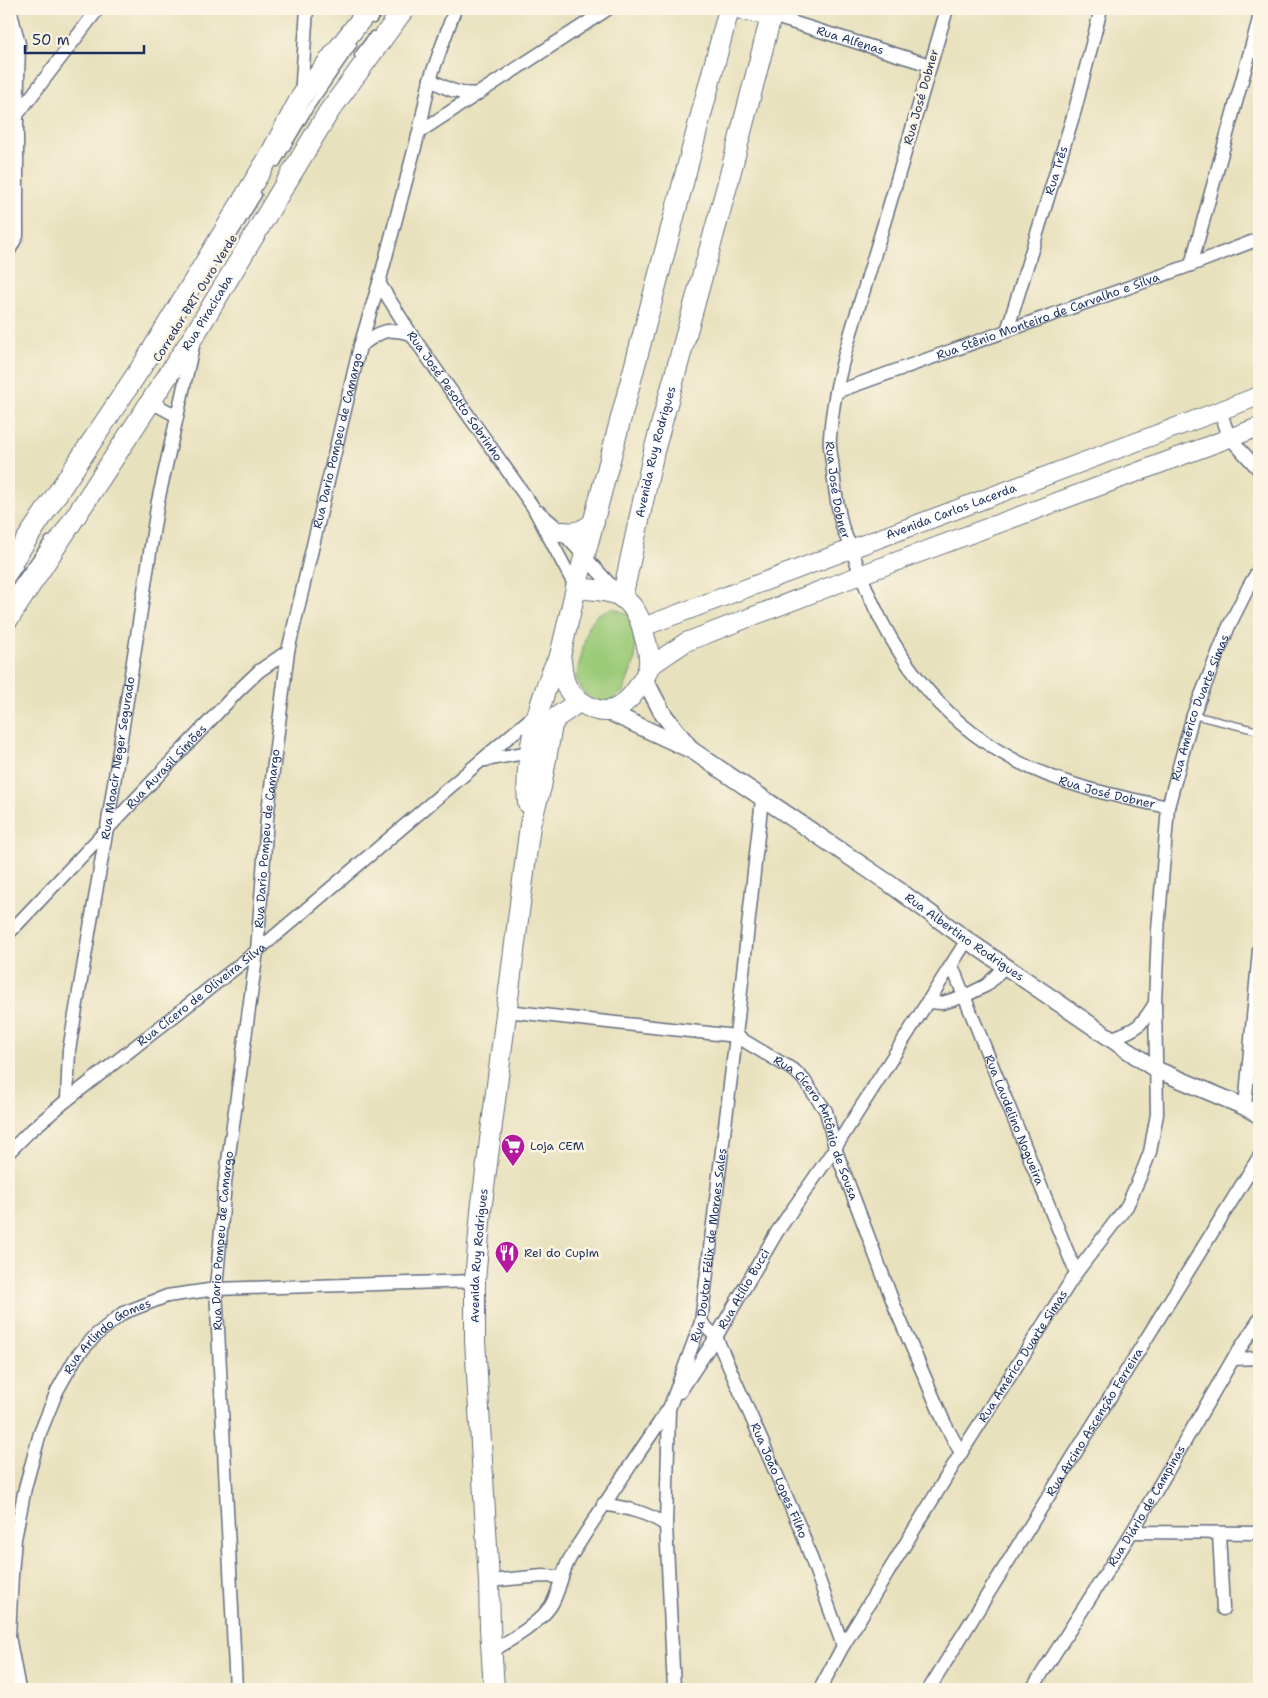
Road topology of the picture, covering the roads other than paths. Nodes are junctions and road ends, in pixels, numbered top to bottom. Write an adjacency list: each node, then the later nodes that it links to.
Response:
1 (10, 9): 22 (street)
2 (98, 9): 22 (street)
3 (307, 9): 21 (street)
4 (381, 9): 13 (lane)
5 (404, 9): 33 (main road, Rua Piracicaba)
6 (455, 9): 19 (street, Rua Dario Pompeu de Camargo)
7 (608, 9): 20 (street)
8 (728, 9): 45 (main road, Avenida Ruy Rodrigues)
9 (742, 9): 12 (main road)
10 (947, 9): 18 (street, Rua José Dobner)
11 (1101, 9): 32 (street, Rua Três)
12 (772, 13): 18 (street, Rua Alfenas); 56 (main road, Avenida Ruy Rodrigues)
13 (370, 16): 21 (main road)
14 (1259, 19): 30 (street)
15 (378, 29): 17 (lane)
16 (360, 36): 24 (lane)
17 (356, 58)
18 (930, 65): 36 (street, Rua José Dobner)
19 (430, 79): 20 (street); 23 (street, Rua Dario Pompeu de Camargo)
20 (478, 94): 23 (street)
21 (301, 97): 50 (main road)
22 (17, 115): 28 (street)
23 (419, 132): 31 (street, Rua Dario Pompeu de Camargo)
24 (271, 173)
25 (261, 190): 29 (lane, Corredor BRT Ouro Verde)
26 (268, 198): 38 (lane, Corredor BRT Ouro Verde)
27 (1259, 239): 30 (street, Rua Stênio Monteiro de Carvalho e Silva)
28 (9, 252)
29 (220, 257)
30 (1191, 265): 32 (street, Rua Stênio Monteiro de Carvalho e Silva)
31 (379, 283): 34 (street, Rua José Pesotto Sobrinho); 35 (street, Rua Dario Pompeu de Camargo)
32 (1007, 331): 36 (street, Rua Stênio Monteiro de Carvalho e Silva)
33 (195, 334): 38 (main road, Rua Piracicaba); 40 (street, Rua Moacir Neger Segurado)
34 (412, 334): 35 (street); 44 (street, Rua José Pesotto Sobrinho)
35 (360, 346): 59 (street, Rua Dario Pompeu de Camargo)
36 (836, 392): 48 (street, Rua José Dobner)
37 (1259, 396): 39 (main road, Avenida Carlos Lacerda)
38 (147, 400): 40 (street); 57 (main road, Rua Piracicaba)
39 (1220, 410): 42 (street); 48 (main road, Avenida Carlos Lacerda)
40 (177, 416): 73 (street, Rua Moacir Neger Segurado)
41 (1259, 427): 42 (main road)
42 (1229, 437): 43 (street); 52 (main road)
43 (1259, 470)
44 (533, 507): 46 (street, Rua José Pesotto Sobrinho); 54 (street, Rua José Pesotto Sobrinho)
45 (594, 522): 46 (main road); 49 (main road, Avenida Ruy Rodrigues)
46 (562, 532): 49 (street, Rua José Pesotto Sobrinho)
47 (52, 534): 55 (lane)
48 (851, 548): 52 (street, Rua José Dobner); 58 (main road, Avenida Carlos Lacerda)
49 (585, 556): 54 (main road, Avenida Ruy Rodrigues); 56 (street, Rua José Pesotto Sobrinho)
50 (16, 563): 53 (lane)
51 (1259, 569): 65 (street, Rua Américo Duarte Simas)
52 (860, 574): 61 (main road); 71 (street, Rua José Dobner)
53 (9, 582)
54 (576, 588): 56 (main road); 60 (main road, Avenida Ruy Rodrigues)
55 (9, 596)
56 (622, 598): 58 (main road)
57 (9, 618)
58 (643, 627): 61 (main road)
59 (288, 651): 73 (street, Rua Aurasil Simões); 77 (street, Rua Dario Pompeu de Camargo)
60 (560, 656): 62 (main road); 64 (main road, Avenida Ruy Rodrigues)
61 (646, 672): 63 (main road); 67 (street, Rua Albertino Rodrigues)
62 (580, 702): 63 (main road); 72 (main road, Avenida Ruy Rodrigues)
63 (607, 711): 67 (street, Rua Albertino Rodrigues)
64 (538, 713): 68 (main road, Avenida Ruy Rodrigues); 69 (street, Rua Cícero de Oliveira Silva)
65 (1193, 715): 66 (lane); 71 (street, Rua Américo Duarte Simas)
66 (1259, 731)
67 (693, 751): 70 (street, Rua Albertino Rodrigues)
68 (530, 752): 69 (street, Rua Cícero de Oliveira Silva); 72 (main road, Avenida Ruy Rodrigues)
69 (485, 760): 77 (street, Rua Cícero de Oliveira Silva)
70 (762, 799): 75 (street, Rua Albertino Rodrigues); 84 (street, Rua Doutor Félix de Moraes Sales)
71 (1168, 807): 82 (street, Rua Américo Duarte Simas)
72 (530, 825): 83 (main road, Avenida Ruy Rodrigues)
73 (107, 828): 74 (street, Rua Aurasil Simões); 87 (street, Rua Moacir Neger Segurado)
74 (9, 933)
75 (967, 940): 78 (street, Rua Atílio Bucci); 79 (street, Rua Albertino Rodrigues)
76 (1259, 950): 88 (street)
77 (257, 951): 87 (street, Rua Cícero de Oliveira Silva); 95 (street, Rua Dario Pompeu de Camargo)
78 (952, 966): 80 (street, Rua Laudelino Nogueira); 81 (street, Rua Atílio Bucci)
79 (1005, 966): 80 (street); 85 (street, Rua Albertino Rodrigues)
80 (965, 996): 81 (street); 93 (street, Rua Laudelino Nogueira)
81 (927, 1002): 90 (street, Rua Atílio Bucci)
82 (1154, 1003): 85 (street, Rua Américo Duarte Simas); 86 (street, Rua Américo Duarte Simas)
83 (506, 1011): 84 (street, Rua Cícero Antônio de Sousa); 94 (main road, Avenida Ruy Rodrigues)
84 (736, 1036): 90 (street, Rua Cícero Antônio de Sousa); 97 (street, Rua Doutor Félix de Moraes Sales)
85 (1110, 1039): 86 (street, Rua Albertino Rodrigues)
86 (1155, 1070): 88 (street, Rua Albertino Rodrigues); 93 (street, Rua Américo Duarte Simas)
87 (67, 1100): 91 (street, Rua Cícero de Oliveira Silva)
88 (1245, 1107): 89 (street, Rua Albertino Rodrigues)
89 (1259, 1115)
90 (835, 1148): 98 (street, Rua Atílio Bucci); 102 (street, Rua Cícero Antônio de Sousa)
91 (9, 1152)
92 (1259, 1156): 119 (street, Rua Arcino Ascenção Ferreira)
93 (1076, 1274): 102 (street, Rua Américo Duarte Simas)
94 (475, 1281): 95 (street, Rua Arlindo Gomes); 109 (main road, Avenida Ruy Rodrigues)
95 (216, 1289): 111 (street, Rua Arlindo Gomes); 115 (street, Rua Dario Pompeu de Camargo)
96 (1259, 1320): 100 (street, Rua Diário de Campinas)
97 (700, 1322): 98 (street, Rua João Lopes Filho); 101 (street, Rua Doutor Félix de Moraes Sales)
98 (716, 1337): 101 (street, Rua Atílio Bucci); 112 (street, Rua João Lopes Filho)
99 (1259, 1358): 100 (street)
100 (1233, 1359): 105 (street, Rua Diário de Campinas)
101 (669, 1409): 103 (street, Rua Atílio Bucci); 104 (street, Rua Doutor Félix de Moraes Sales)
102 (961, 1453): 112 (street, Rua Américo Duarte Simas)
103 (604, 1504): 104 (street); 108 (street, Rua Atílio Bucci)
104 (666, 1525): 117 (street, Rua Doutor Félix de Moraes Sales)
105 (1132, 1532): 106 (street); 120 (street, Rua Diário de Campinas)
106 (1219, 1532): 107 (street); 110 (street)
107 (1259, 1532)
108 (560, 1577): 109 (street); 113 (street, Rua Atílio Bucci)
109 (489, 1581): 113 (main road, Avenida Ruy Rodrigues)
110 (1223, 1609)
111 (9, 1636): 114 (street, Rua Arlindo Gomes)
112 (843, 1646): 118 (street, Rua Américo Duarte Simas)
113 (492, 1651): 116 (main road, Avenida Ruy Rodrigues)
114 (19, 1689)
115 (236, 1689)
116 (494, 1689)
117 (674, 1689)
118 (820, 1689)
119 (929, 1689)
120 (1032, 1689)

